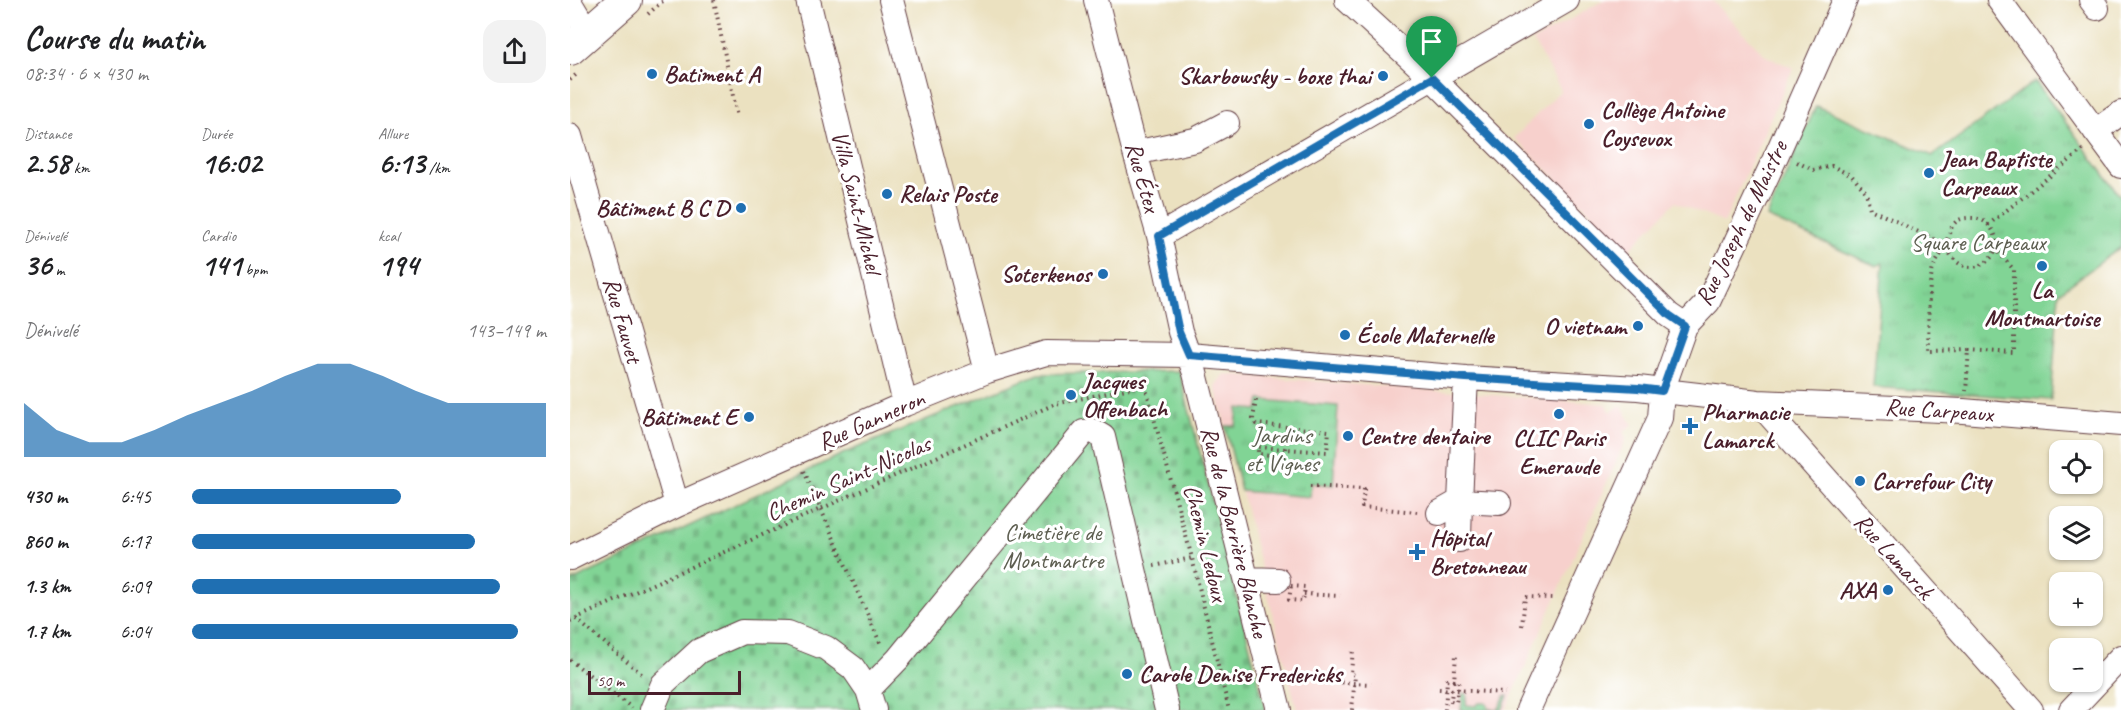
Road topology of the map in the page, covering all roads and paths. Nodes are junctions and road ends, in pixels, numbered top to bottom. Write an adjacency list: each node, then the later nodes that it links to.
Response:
1 (626, 0): 11 (main road)
2 (714, 0): 14 (path)
3 (808, 0): 35 (street, Villa Saint-Michel)
4 (891, 0): 28 (street)
5 (1096, 0): 18 (street, Rue Étex)
6 (1347, 0): 12 (street)
7 (1567, 0): 12 (street)
8 (1845, 0): 25 (street, Rue Joseph de Maistre)
9 (1999, 0): 16 (street)
10 (570, 3): 11 (street)
11 (579, 41)
12 (1432, 78): 22 (street); 25 (street)
13 (2121, 113): 16 (street)
14 (737, 116)
15 (1227, 123): 18 (street)
16 (2097, 134): 20 (street); 21 (path)
17 (570, 136): 44 (street, Rue Fauvet)
18 (1135, 153): 22 (street, Rue Étex)
19 (1789, 159): 23 (path)
20 (2121, 166)
21 (1988, 225): 23 (path); 24 (path)
22 (1159, 236): 27 (street, Rue Étex)
23 (1946, 245): 24 (path); 26 (path)
24 (1995, 248): 26 (path)
25 (1685, 326): 31 (street, Rue Joseph de Maistre)
26 (1969, 350): 32 (path)
27 (1189, 355): 28 (street, Rue Ganneron); 29 (street); 51 (street, Rue de la Barrière Blanche)
28 (987, 371): 35 (street, Rue Ganneron)
29 (1466, 378): 31 (street); 42 (street)
30 (1145, 385): 45 (path, Chemin Saint-Nicolas); 49 (path, Chemin Ledoux)
31 (1662, 391): 34 (street, Rue Carpeaux); 78 (street, Rue Joseph de Maistre)
32 (1965, 393)
33 (1256, 400): 37 (path)
34 (1758, 402): 36 (street, Rue Carpeaux); 79 (street, Rue Lamarck)
35 (905, 404): 44 (street, Rue Ganneron)
36 (2121, 424)
37 (1288, 427): 38 (path); 38 (path)
38 (1286, 449): 39 (path)
39 (1286, 456)
40 (804, 472): 45 (path)
41 (1310, 486): 46 (path)
42 (1460, 501): 43 (street); 46 (street); 47 (street)
43 (1498, 503)
44 (677, 505): 48 (street, Rue Ganneron)
45 (821, 510): 56 (path, Chemin Saint-Nicolas); 62 (path)
46 (1439, 513)
47 (1459, 540)
48 (570, 558)
49 (1192, 558): 50 (path); 74 (path, Chemin Ledoux)
50 (1158, 565)
51 (1247, 579): 52 (street); 75 (street, Rue de la Barrière Blanche)
52 (1278, 580)
53 (1304, 594): 54 (path)
54 (1340, 596)
55 (1556, 598): 58 (path)
56 (576, 618): 57 (path, Chemin Saint-Nicolas); 70 (path)
57 (570, 621)
58 (1522, 626)
59 (1353, 648): 76 (path)
60 (1456, 655): 64 (path)
61 (2121, 657): 80 (street)
62 (898, 659): 71 (street); 73 (street)
63 (570, 660): 72 (path)
64 (1454, 681): 68 (path); 77 (path)
65 (1335, 682): 66 (path)
66 (1371, 684)
67 (1439, 689): 68 (path)
68 (1452, 689): 69 (path)
69 (1506, 693)
70 (656, 700): 71 (street)
71 (871, 700)
72 (635, 710)
73 (1167, 710)
74 (1229, 710)
75 (1280, 710)
76 (1352, 710)
77 (1445, 710)
78 (1528, 710)
79 (2031, 710)
80 (2071, 710)

